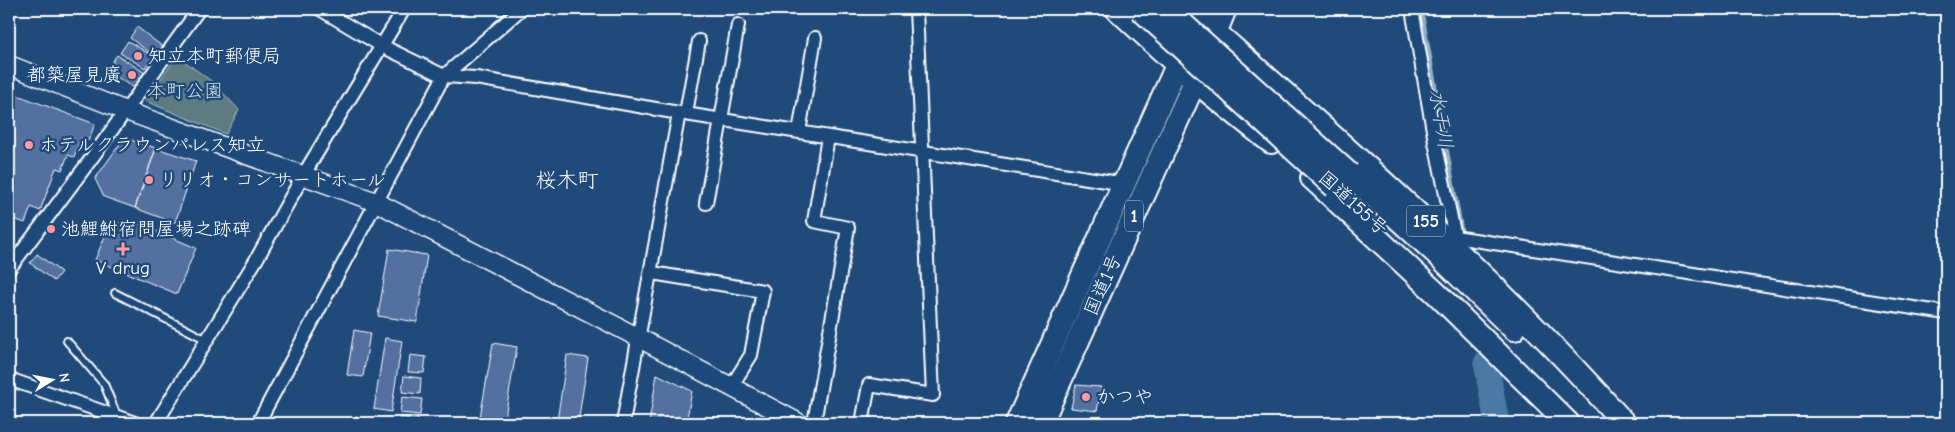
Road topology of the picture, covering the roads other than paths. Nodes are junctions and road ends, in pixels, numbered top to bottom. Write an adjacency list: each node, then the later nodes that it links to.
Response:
1 (198, 9): 21 (street)
2 (320, 9): 16 (street)
3 (404, 9): 16 (street)
4 (521, 9): 19 (street)
5 (916, 9): 26 (street)
6 (1117, 9): 18 (highway, 155)
7 (1140, 9): 28 (highway, 国道155号 / 155, bridge)
8 (1166, 9): 28 (highway, 国道155号 / 155, bridge)
9 (1226, 9): 13 (highway, 国道1号 / 1)
10 (1412, 9): 32 (street)
11 (1196, 11): 13 (highway, 155); 18 (highway, 国道1号 / 1)
12 (738, 25): 23 (street)
13 (1216, 32): 20 (highway, 国道1号 / 1); 32 (highway, 155)
14 (815, 38): 24 (street)
15 (699, 41): 22 (street)
16 (382, 46): 19 (street); 27 (street)
17 (9, 65): 21 (street)
18 (1178, 65): 20 (highway, 155); 29 (highway, 国道1号 / 1)
19 (444, 76): 22 (street); 30 (street)
20 (1195, 81): 51 (highway, 国道1号 / 1); 52 (highway, 155)
21 (126, 111): 27 (street); 33 (street)
22 (683, 113): 23 (street); 34 (street)
23 (721, 119): 24 (street); 31 (street)
24 (799, 132): 25 (street)
25 (828, 137): 26 (street); 48 (street)
26 (921, 151): 29 (street); 49 (street)
27 (304, 174): 30 (street); 38 (street)
28 (1342, 180): 53 (highway, 国道155号 / 155); 54 (highway, 国道155号 / 155)
29 (1125, 184): 50 (highway, 国道1号 / 1)
30 (376, 202): 37 (street); 45 (street)
31 (706, 203)
32 (1452, 239): 36 (street); 55 (highway, 155)
33 (9, 269)
34 (652, 273): 37 (street); 41 (street)
35 (114, 293): 38 (lane)
36 (1946, 312)
37 (639, 338): 41 (street); 46 (street)
38 (207, 340): 44 (street)
39 (67, 341): 42 (lane)
40 (9, 379): 42 (street)
41 (731, 387): 47 (street)
42 (109, 418): 43 (street)
43 (135, 423)
44 (156, 423)
45 (258, 423)
46 (623, 423)
47 (799, 423)
48 (814, 423)
49 (862, 423)
50 (1017, 423)
51 (1041, 423)
52 (1568, 423)
53 (1584, 423)
54 (1608, 423)
55 (1624, 423)

